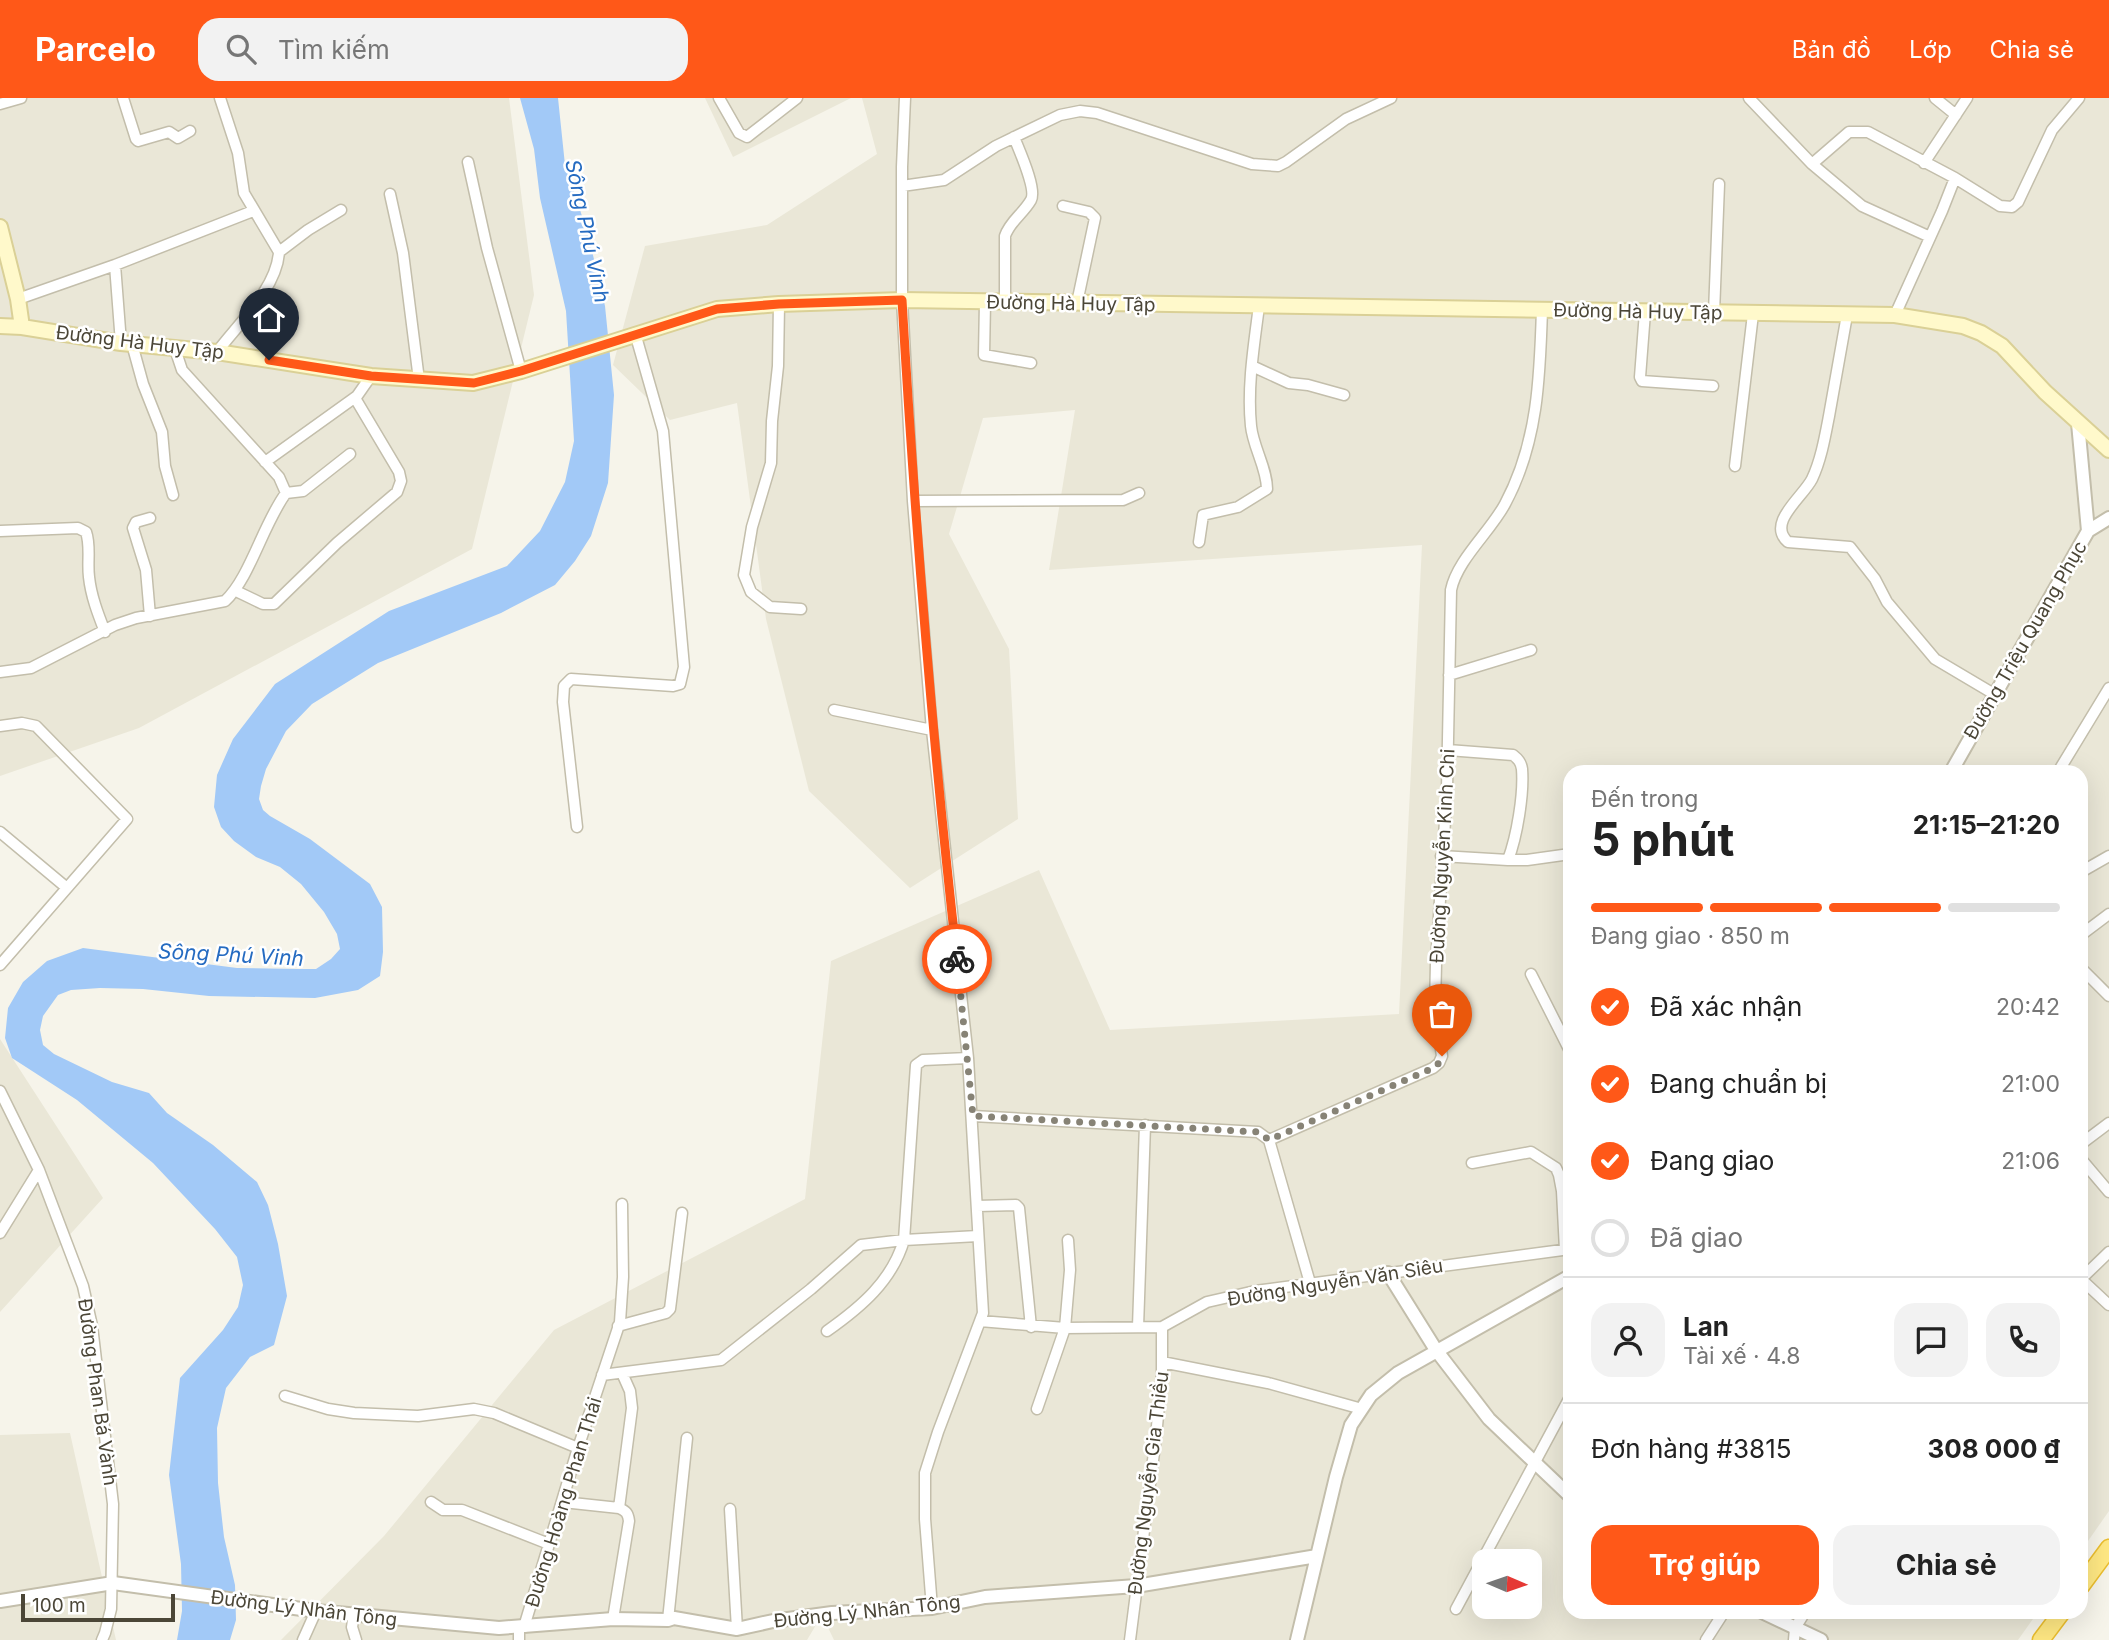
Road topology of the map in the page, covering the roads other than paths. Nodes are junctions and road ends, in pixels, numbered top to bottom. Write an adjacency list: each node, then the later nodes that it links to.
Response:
1 (21, 98): 12 (street)
2 (123, 98): 14 (street)
3 (220, 98): 25 (street)
4 (719, 98): 5 (street)
5 (797, 98)
6 (905, 98): 21 (street)
7 (1391, 98): 15 (street)
8 (1749, 98): 18 (street)
9 (1935, 98): 13 (street)
10 (1967, 98): 13 (street)
11 (2079, 98): 19 (street)
12 (0, 104)
13 (1956, 115): 17 (street)
14 (190, 131)
15 (1014, 137): 21 (street); 33 (street)
16 (468, 162): 51 (street)
17 (1924, 163): 18 (street); 19 (street)
18 (1812, 164): 27 (street)
19 (1955, 178): 27 (street)
20 (1719, 184): 39 (street)
21 (902, 186): 31 (street)
22 (390, 194): 53 (street)
23 (1063, 206): 34 (street)
24 (341, 211): 28 (street)
25 (253, 212): 28 (street); 29 (street)
26 (0, 226): 30 (main road)
27 (1930, 237): 42 (street)
28 (279, 252): 48 (street)
29 (115, 265): 30 (street); 46 (street)
30 (18, 299): 44 (main road)
31 (902, 300): 32 (main road, Đường Hà Huy Tập); 35 (main road, Đường Hà Huy Tập); 65 (street)
32 (985, 302): 33 (main road, Đường Hà Huy Tập); 49 (street)
33 (1005, 302): 34 (main road, Đường Hà Huy Tập)
34 (1077, 303): 36 (main road, Đường Hà Huy Tập)
35 (779, 304): 45 (main road, Đường Hà Huy Tập); 72 (street)
36 (1259, 306): 37 (main road, Đường Hà Huy Tập); 50 (street)
37 (1542, 309): 38 (main road, Đường Hà Huy Tập); 77 (street, Đường Nguyễn Kinh Chi)
38 (1645, 312): 39 (main road, Đường Hà Huy Tập); 54 (street)
39 (1714, 313): 40 (main road, Đường Hà Huy Tập)
40 (1753, 314): 41 (main road, Đường Hà Huy Tập); 61 (street)
41 (1847, 315): 42 (main road, Đường Hà Huy Tập); 79 (street)
42 (1895, 316): 57 (main road, Đường Hà Huy Tập)
43 (0, 326): 44 (main road, Đường Hà Huy Tập)
44 (22, 327): 46 (main road, Đường Hà Huy Tập)
45 (635, 334): 51 (main road, Đường Hà Huy Tập); 86 (street)
46 (127, 343): 47 (main road, Đường Hà Huy Tập); 64 (street)
47 (175, 349): 48 (main road, Đường Hà Huy Tập); 60 (street)
48 (218, 352): 52 (main road, Đường Hà Huy Tập)
49 (1031, 363)
50 (1252, 366): 55 (street); 70 (street)
51 (521, 371): 53 (main road, Đường Hà Huy Tập)
52 (371, 376): 53 (main road, Đường Hà Huy Tập); 56 (street)
53 (419, 380)
54 (1713, 386)
55 (1344, 396)
56 (355, 398): 60 (street); 71 (street)
57 (2078, 424): 58 (main road, Đường Hà Huy Tập); 69 (street)
58 (2109, 450)
59 (350, 454): 63 (street)
60 (265, 462): 63 (street)
61 (1735, 466)
62 (1139, 493): 65 (street)
63 (285, 494): 71 (street)
64 (173, 495)
65 (913, 500): 82 (street)
66 (150, 518): 73 (street)
67 (2109, 518): 69 (street, Đường Triệu Quang Phục)
68 (0, 531): 74 (street)
69 (2088, 531): 79 (street, Đường Triệu Quang Phục)
70 (1199, 542)
71 (236, 591): 73 (street)
72 (801, 609)
73 (150, 615): 74 (street)
74 (104, 632): 76 (street)
75 (1531, 650): 77 (street)
76 (0, 672)
77 (1448, 674): 83 (street, Đường Nguyễn Kinh Chi)
78 (2109, 688): 85 (street)
79 (1994, 694): 84 (street, Đường Triệu Quang Phục)
80 (834, 710): 82 (street)
81 (0, 726): 93 (street)
82 (932, 730): 101 (street)
83 (1448, 750): 89 (street, Đường Nguyễn Kinh Chi); 91 (street)
84 (1955, 765)
85 (2062, 765)
86 (577, 827)
87 (0, 832): 93 (street)
88 (1563, 855): 91 (street)
89 (1441, 856): 91 (street); 107 (street, Đường Nguyễn Kinh Chi)
90 (2109, 856): 92 (street)
91 (1508, 860)
92 (2088, 868)
93 (67, 888): 96 (street)
94 (2109, 914): 95 (street)
95 (2088, 930)
96 (1, 963)
97 (1531, 974): 100 (street)
98 (2088, 975): 99 (street)
99 (2109, 995)
100 (1563, 1037)
101 (968, 1058): 103 (street); 118 (street)
102 (0, 1091): 110 (street, Đường Phan Bá Vành)
103 (973, 1116): 105 (street); 114 (street)
104 (2109, 1123): 106 (street)
105 (1145, 1125): 107 (street); 132 (street)
106 (2088, 1139)
107 (1269, 1140): 125 (street)
108 (1472, 1163): 112 (street)
109 (2088, 1167): 111 (street)
110 (39, 1170): 116 (street); 155 (street, Đường Phan Bá Vành)
111 (2109, 1192)
112 (1563, 1203)
113 (622, 1204): 129 (street)
114 (977, 1206): 117 (street); 131 (street)
115 (682, 1213): 129 (street)
116 (0, 1233)
117 (978, 1236): 118 (street, Đường Hoàng Phan Thái); 128 (street)
118 (904, 1240): 134 (street); 137 (street, Đường Hoàng Phan Thái)
119 (1068, 1240): 133 (street)
120 (1563, 1251): 123 (street, Đường Nguyễn Văn Siêu)
121 (2109, 1252): 122 (street)
122 (2088, 1272)
123 (1388, 1273): 125 (street, Đường Nguyễn Văn Siêu); 135 (street)
124 (1563, 1280): 135 (street)
125 (1310, 1283): 130 (street, Đường Nguyễn Văn Siêu)
126 (2088, 1286): 127 (street)
127 (2109, 1305)
128 (980, 1321): 131 (street, Đường Nguyễn Văn Siêu); 158 (street)
129 (618, 1326): 138 (street)
130 (1162, 1326): 132 (street, Đường Nguyễn Văn Siêu); 136 (street, Đường Nguyễn Gia Thiều)
131 (1031, 1327): 133 (street, Đường Nguyễn Văn Siêu)
132 (1139, 1327): 133 (street, Đường Nguyễn Văn Siêu)
133 (1065, 1328): 140 (street)
134 (827, 1331)
135 (1436, 1350): 141 (street); 145 (street)
136 (1162, 1362): 141 (street); 156 (street, Đường Nguyễn Gia Thiều)
137 (622, 1373): 138 (street, Đường Hoàng Phan Thái); 149 (street)
138 (603, 1375): 144 (street, Đường Hoàng Phan Thái)
139 (285, 1396): 144 (street)
140 (1037, 1409)
141 (1362, 1409): 153 (street)
142 (1563, 1410): 145 (street)
143 (687, 1438): 166 (street)
144 (578, 1448): 148 (street, Đường Hoàng Phan Thái)
145 (1535, 1464): 146 (street); 159 (street)
146 (1563, 1490)
147 (431, 1502): 151 (street)
148 (563, 1502): 149 (street); 151 (street, Đường Hoàng Phan Thái)
149 (619, 1508): 162 (street)
150 (730, 1509): 167 (street)
151 (549, 1544): 168 (street, Đường Hoàng Phan Thái)
152 (2109, 1548): 154 (highway)
153 (1317, 1556): 156 (street, Đường Lý Nhân Tông); 174 (street)
154 (2088, 1576)
155 (113, 1583): 157 (street, Đường Lý Nhân Tông); 160 (street, Đường Lý Nhân Tông); 170 (street, Đường Phan Bá Vành)
156 (1136, 1586): 158 (street, Đường Lý Nhân Tông); 173 (street, Đường Nguyễn Gia Thiều)
157 (0, 1601)
158 (932, 1608): 167 (street, Đường Lý Nhân Tông)
159 (1456, 1609)
160 (316, 1611): 161 (street, Đường Lý Nhân Tông); 171 (street)
161 (354, 1614): 168 (street, Đường Lý Nhân Tông); 172 (street)
162 (613, 1619): 166 (street, Đường Lý Nhân Tông); 168 (street, Đường Lý Nhân Tông)
163 (1720, 1619): 175 (street)
164 (1772, 1619): 169 (street)
165 (2057, 1619): 177 (highway)
166 (668, 1620): 167 (street, Đường Lý Nhân Tông)
167 (737, 1629)
168 (521, 1632)
169 (1794, 1634): 176 (street)
170 (102, 1640)
171 (303, 1640)
172 (356, 1640)
173 (1130, 1640)
174 (1297, 1640)
175 (1706, 1640)
176 (1821, 1640)
177 (2041, 1640)

